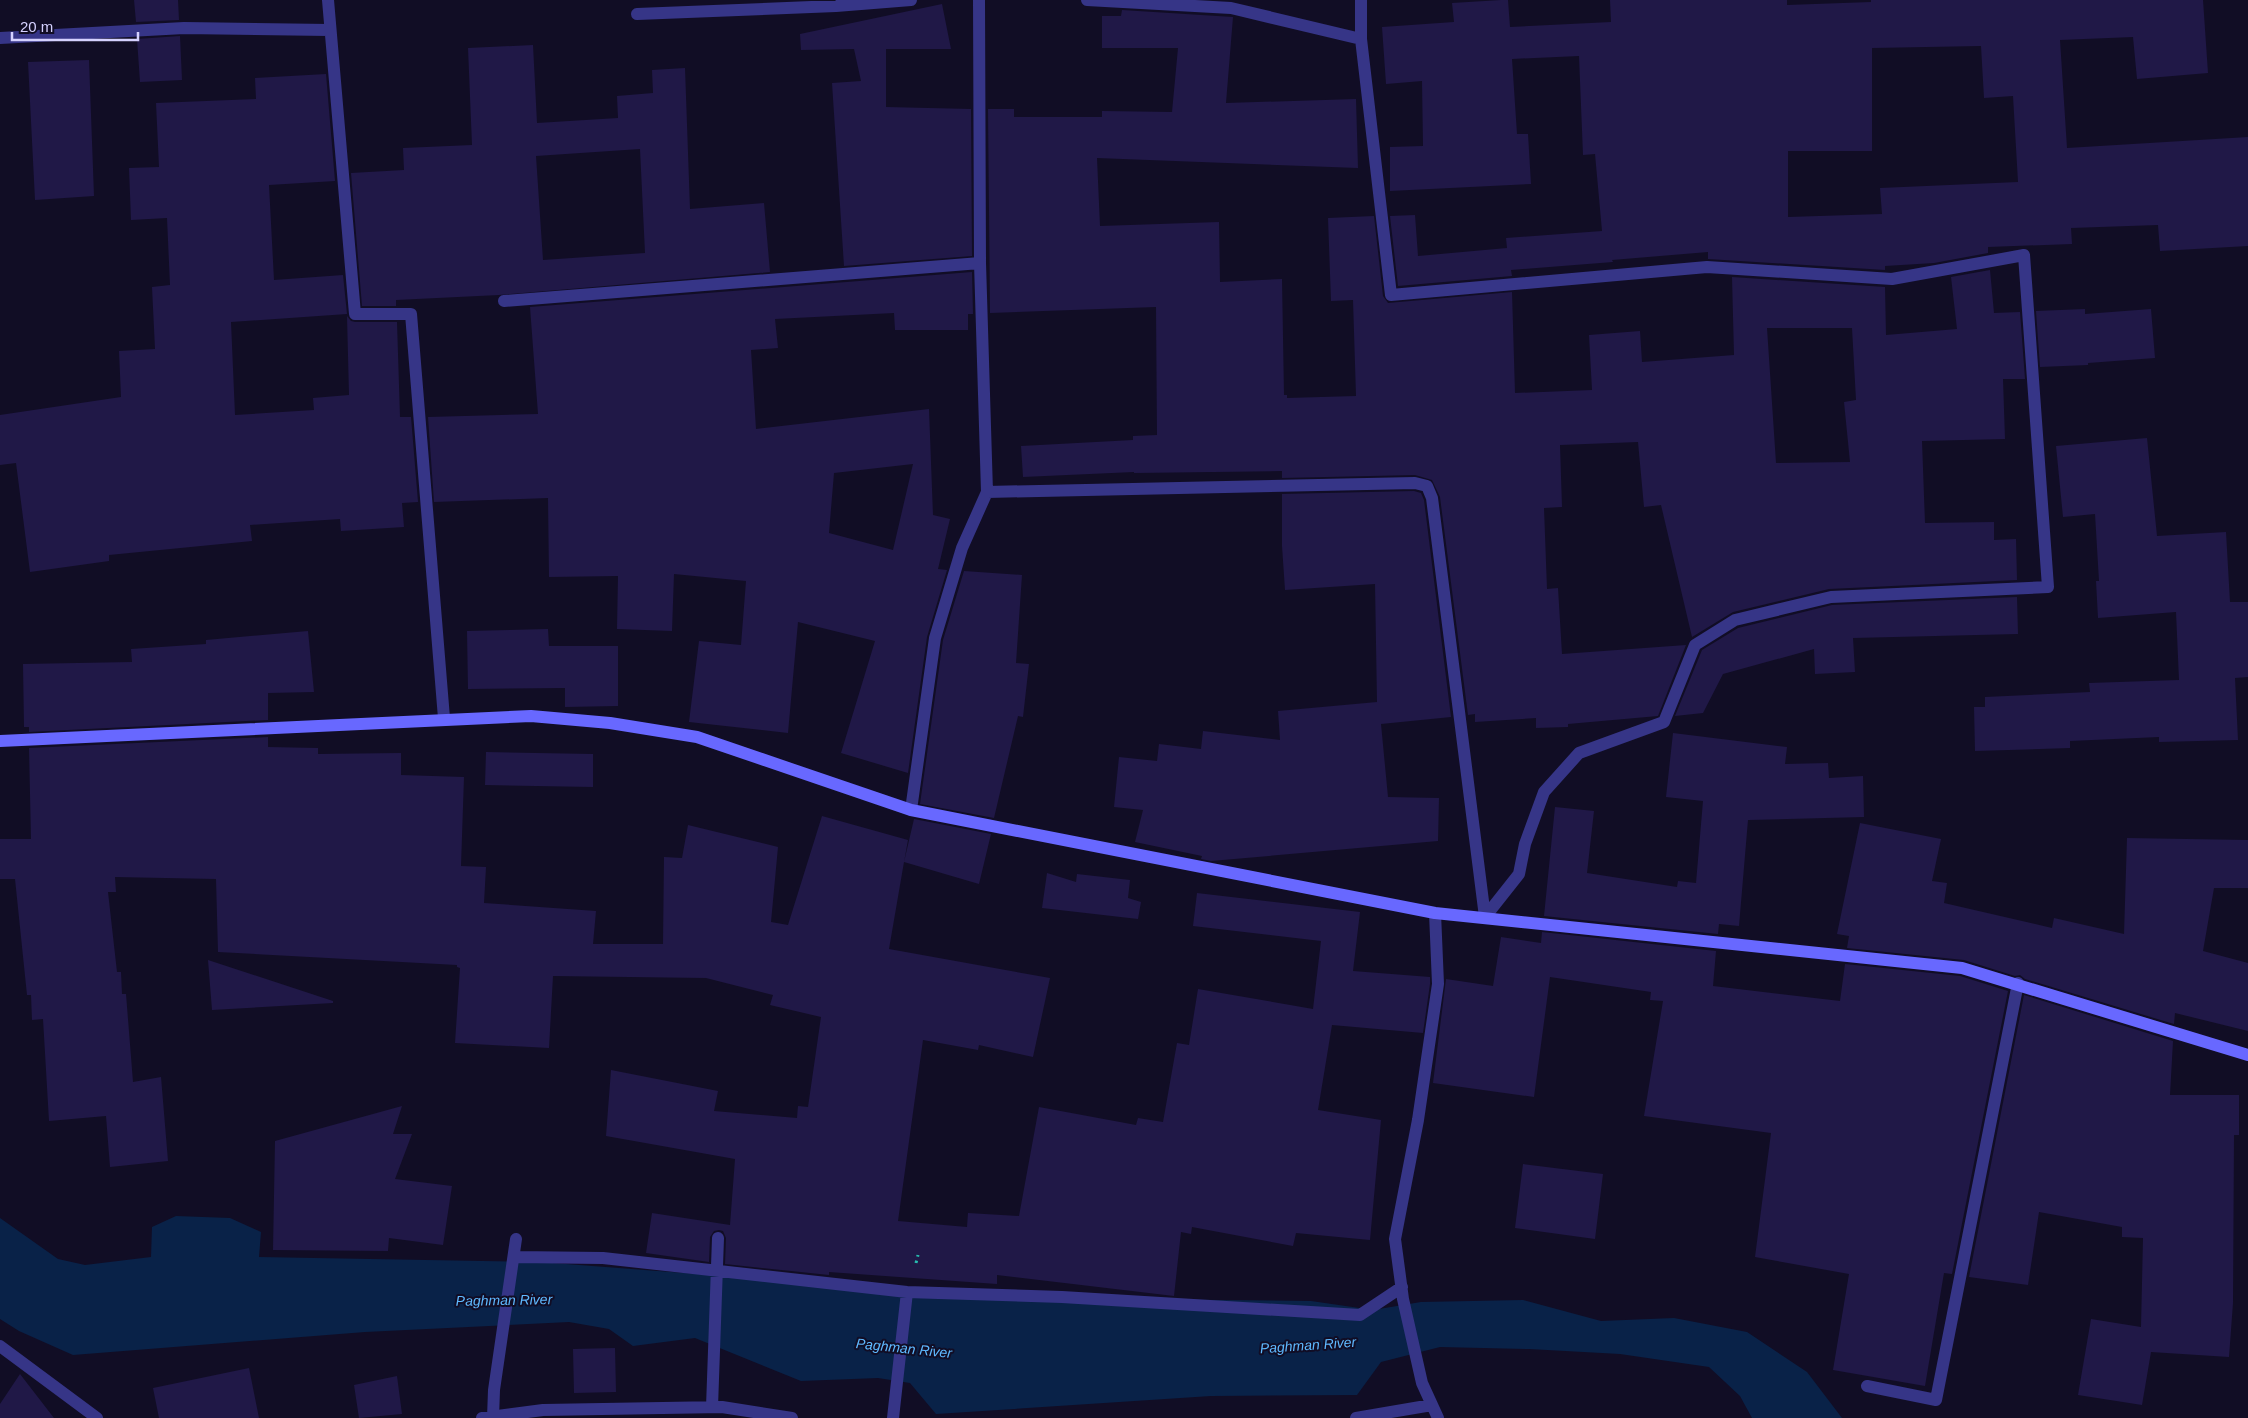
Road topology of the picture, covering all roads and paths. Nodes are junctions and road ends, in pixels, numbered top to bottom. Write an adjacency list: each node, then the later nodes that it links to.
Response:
1 (328, 0): 7 (street)
2 (911, 0): 6 (street)
3 (979, 0): 10 (street)
4 (1087, 0): 9 (street)
5 (1361, 0): 9 (street)
6 (637, 14)
7 (330, 30): 8 (street); 13 (street)
8 (0, 38)
9 (1361, 39): 17 (street)
10 (980, 263): 11 (street); 12 (street)
11 (504, 301)
12 (987, 492): 15 (street); 17 (street)
13 (444, 718): 14 (street); 15 (street)
14 (0, 741)
15 (911, 810): 16 (street)
16 (1435, 912): 17 (street); 25 (street)
17 (1485, 917): 18 (street)
18 (2018, 984): 19 (street); 27 (street)
19 (2248, 1055)
20 (718, 1238): 23 (street)
21 (516, 1239): 22 (street)
22 (514, 1257): 23 (street); 32 (street)
23 (715, 1270): 24 (street); 29 (street)
24 (907, 1292): 25 (street); 30 (street)
25 (1403, 1293): 28 (street)
26 (0, 1346): 31 (street)
27 (1866, 1386)
28 (1432, 1405): 34 (street); 35 (street)
29 (712, 1407): 32 (street); 33 (street)
30 (893, 1414)
31 (96, 1418)
32 (489, 1418)
33 (792, 1418)
34 (1356, 1418)
35 (1438, 1418)

